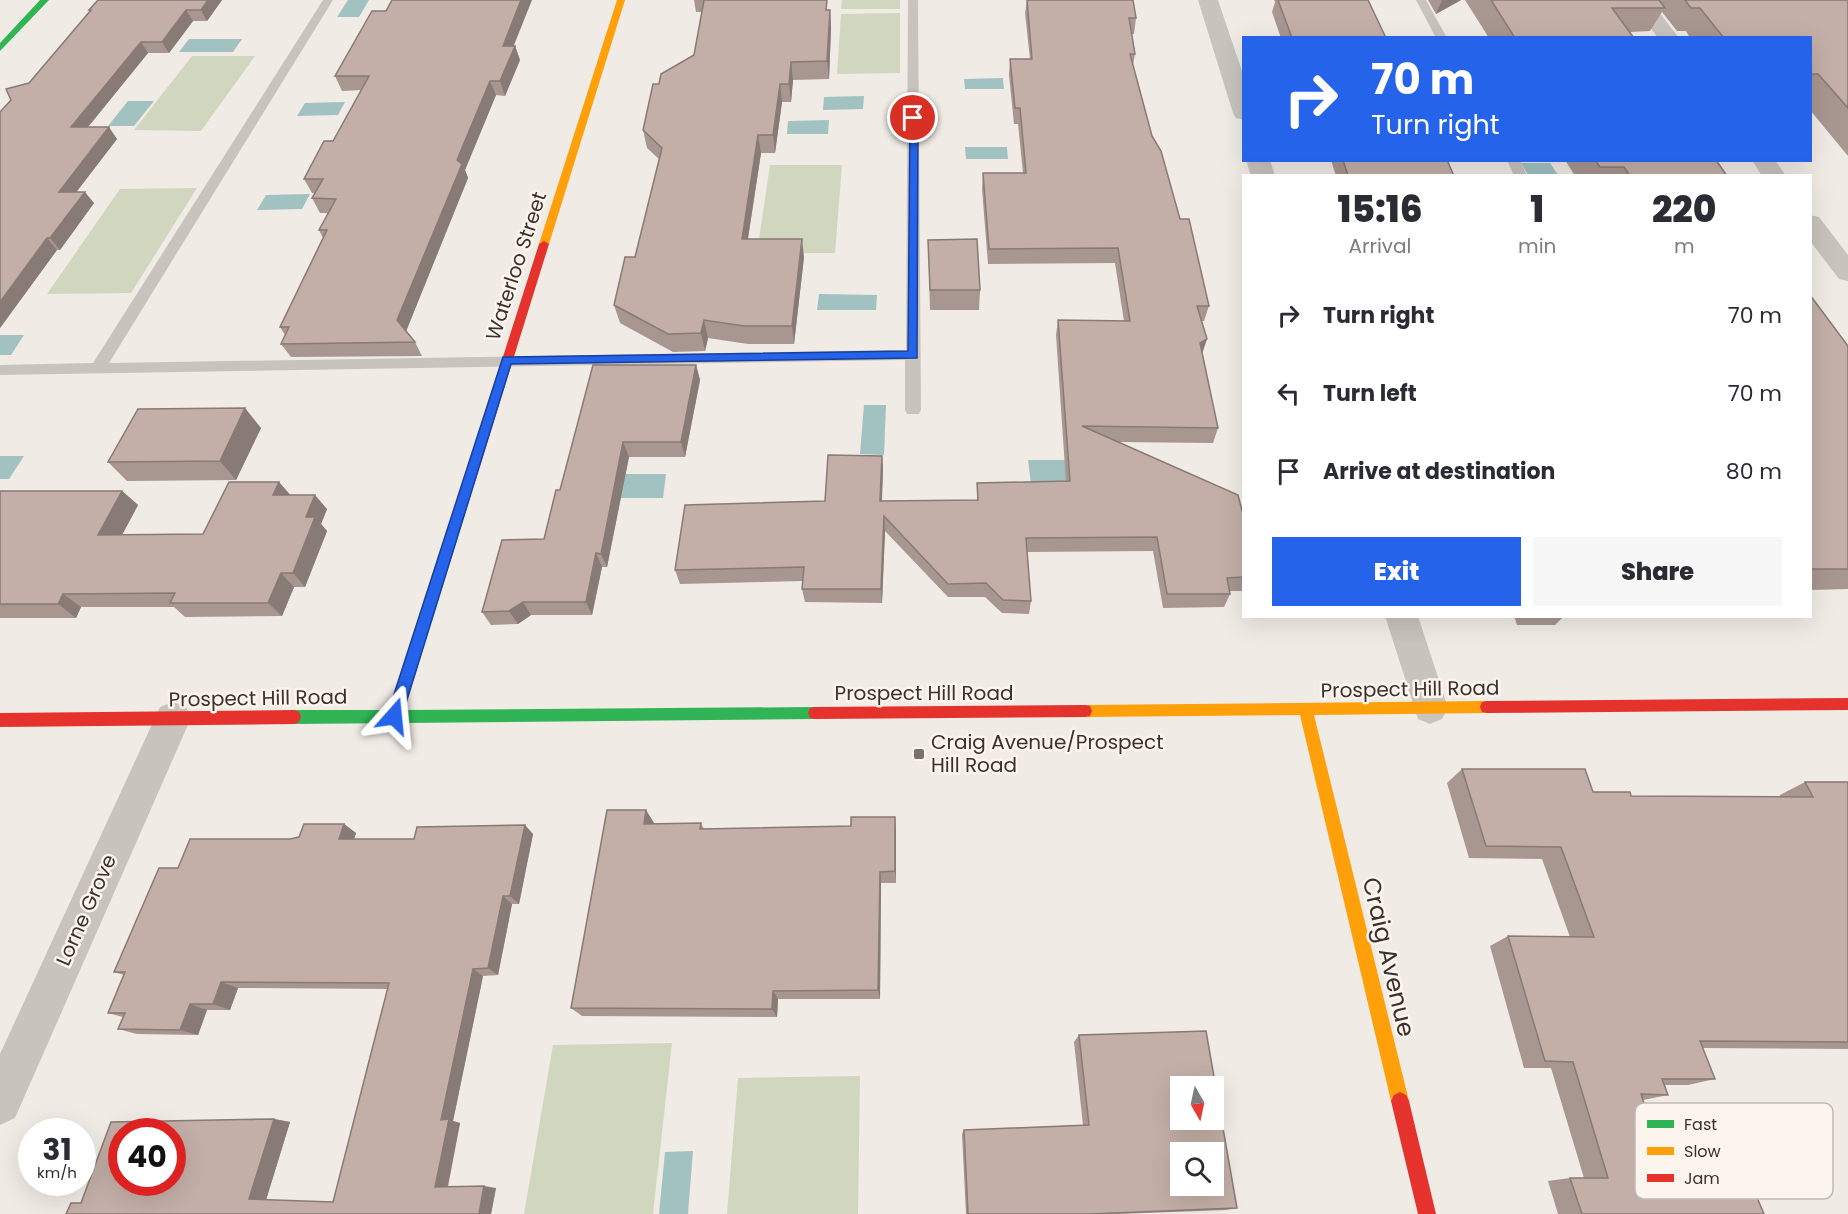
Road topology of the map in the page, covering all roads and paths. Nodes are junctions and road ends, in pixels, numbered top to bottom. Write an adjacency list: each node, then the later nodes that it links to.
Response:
1 (45, 0): 10 (main road)
2 (328, 0): 16 (lane)
3 (621, 0): 15 (main road, Waterloo Street)
4 (913, 0): 14 (lane)
5 (1208, 0): 11 (street)
6 (1421, 0): 8 (lane)
7 (1640, 0): 9 (street)
8 (1441, 36)
9 (1667, 36)
10 (0, 48)
11 (1242, 107)
12 (1812, 226): 13 (street)
13 (1848, 273)
14 (913, 355): 15 (lane); 18 (lane)
15 (507, 360): 16 (lane); 23 (main road, Waterloo Street)
16 (98, 368): 17 (lane)
17 (0, 370)
18 (913, 410)
19 (1402, 618): 21 (street)
20 (1848, 704): 21 (main road, Prospect Hill Road)
21 (1430, 708): 22 (main road, Prospect Hill Road)
22 (1306, 710): 23 (main road, Prospect Hill Road); 27 (main road, Craig Avenue)
23 (394, 716): 24 (main road, Prospect Hill Road)
24 (173, 718): 25 (main road, Prospect Hill Road); 26 (street, Lorne Grove)
25 (0, 720)
26 (0, 1103)
27 (1427, 1214)

